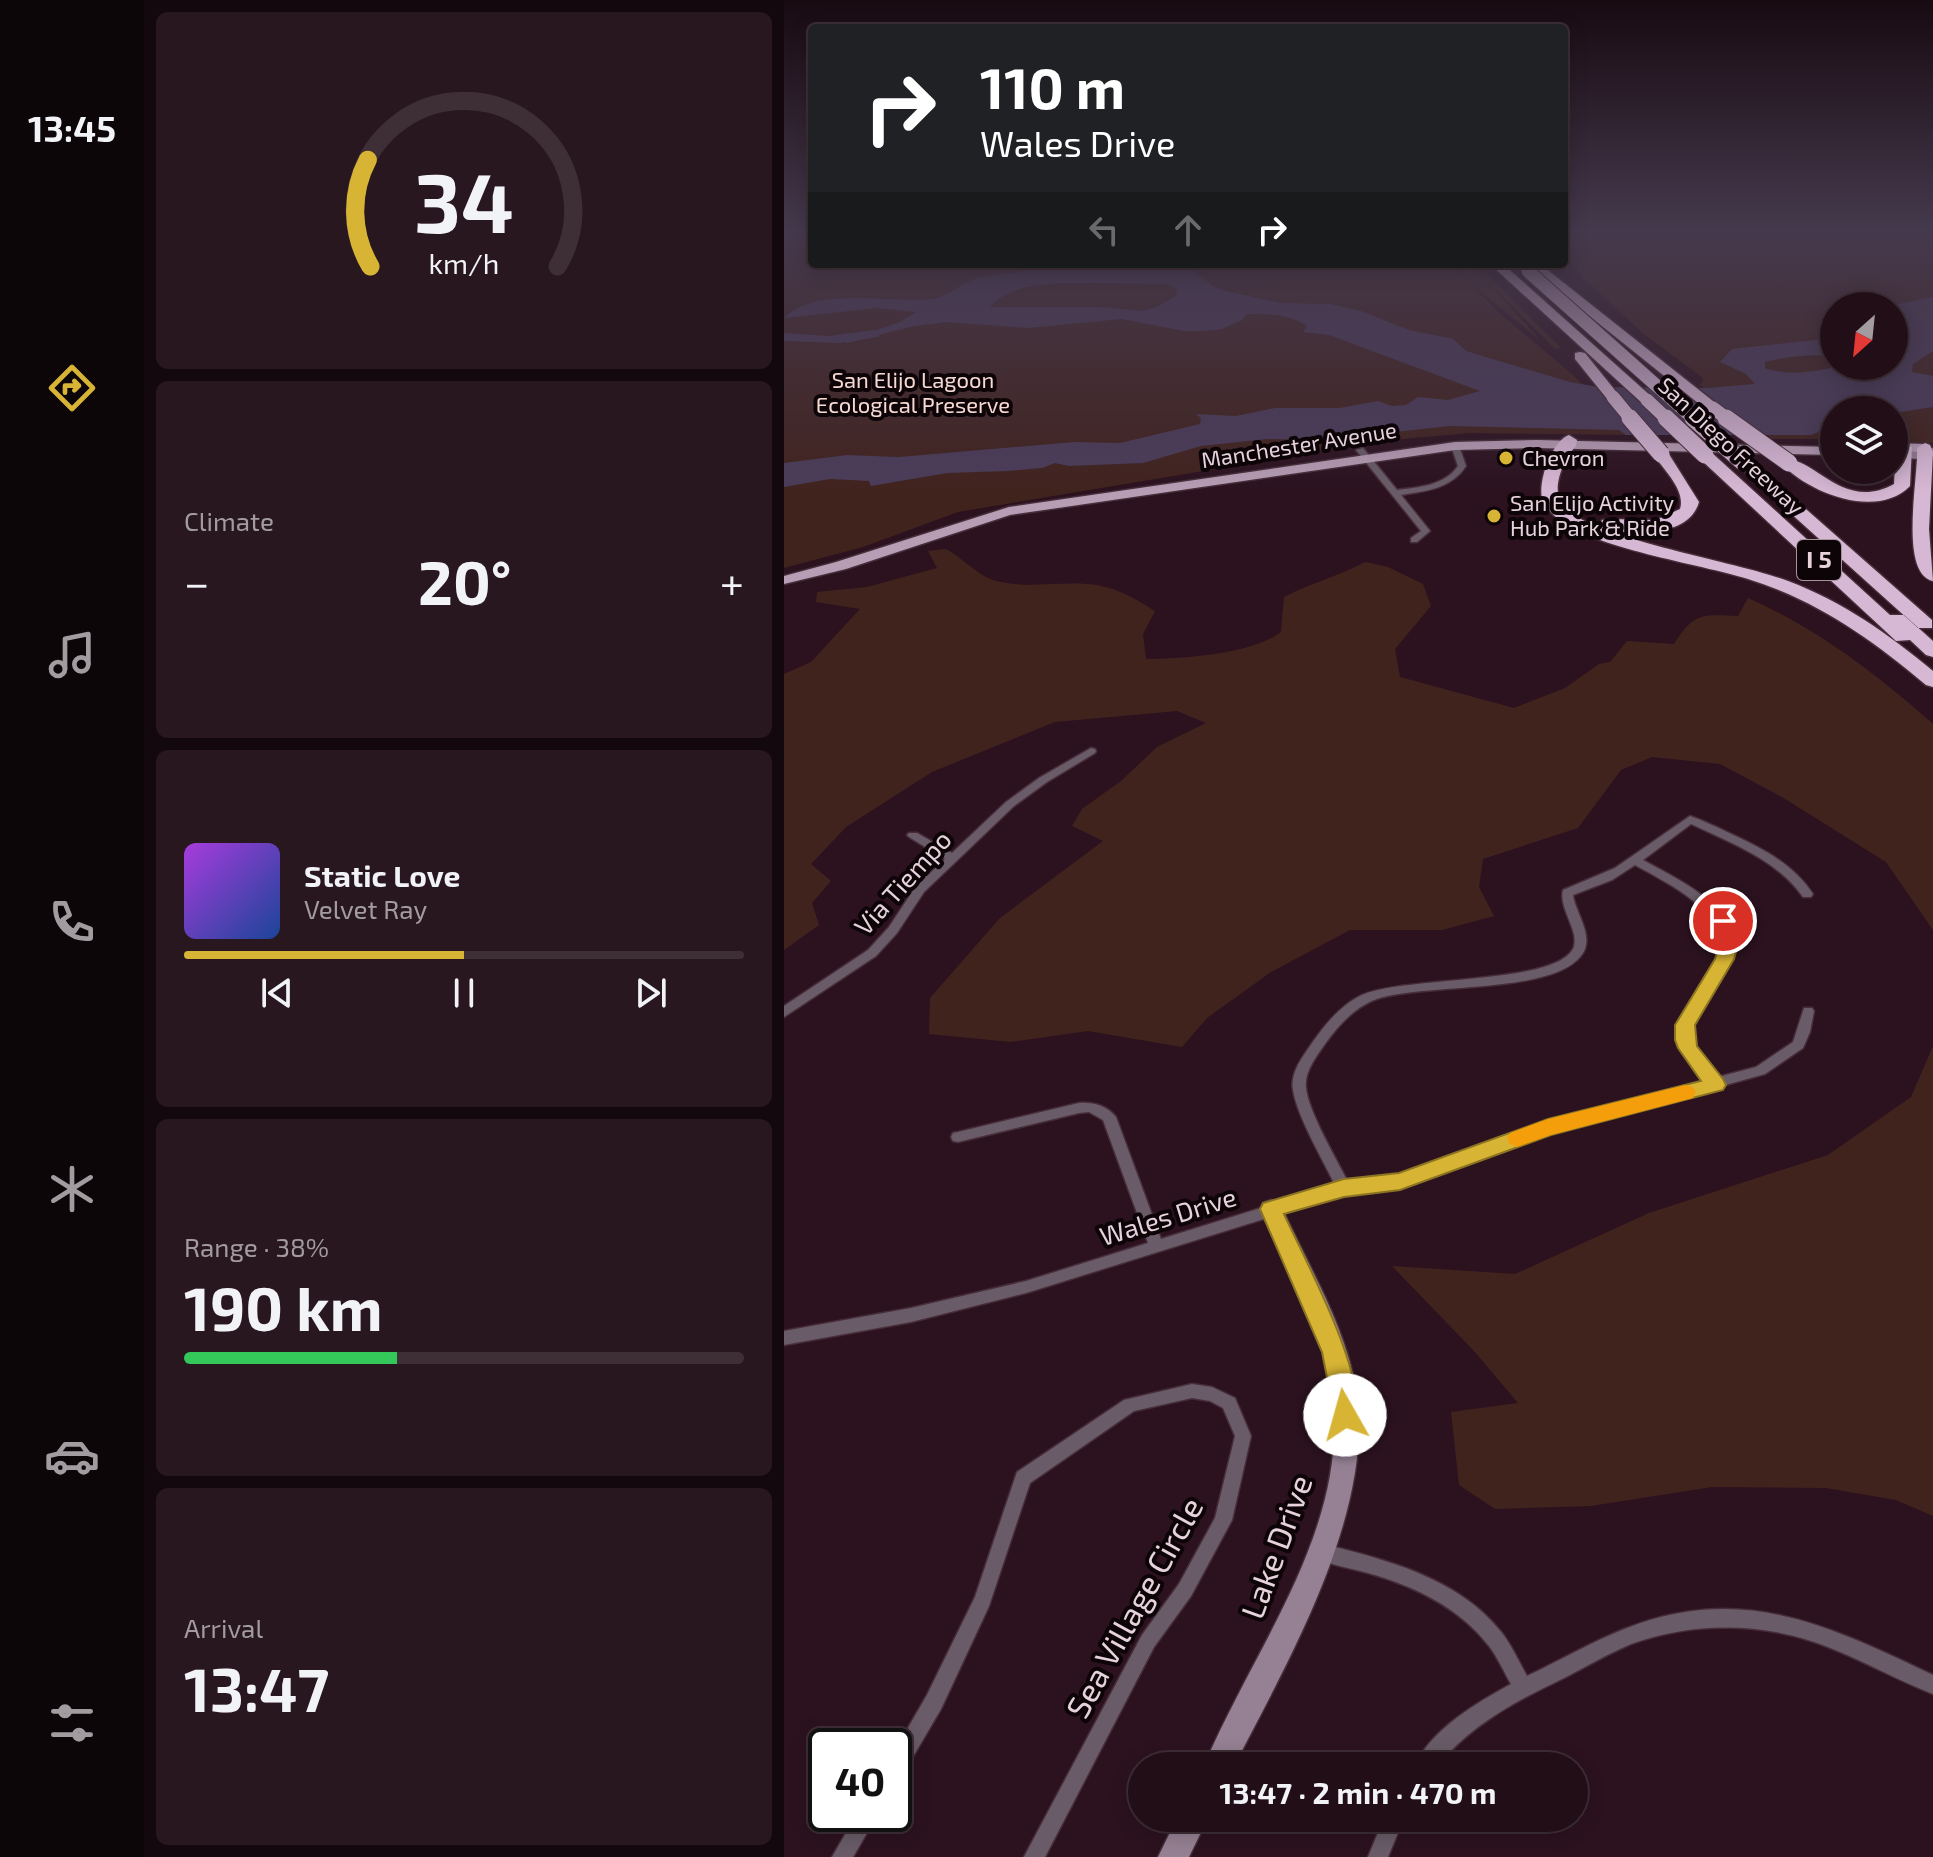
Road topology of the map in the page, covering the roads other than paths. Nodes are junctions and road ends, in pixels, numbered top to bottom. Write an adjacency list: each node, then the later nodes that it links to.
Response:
1 (1556, 319): 5 (highway, San Diego Freeway / I 5)
2 (1565, 319): 6 (highway)
3 (1588, 319): 14 (highway, San Diego Freeway / I 5)
4 (1598, 319): 15 (highway, bridge)
5 (1574, 335): 6 (highway, San Diego Freeway / I 5); 7 (highway, bridge)
6 (1628, 379): 13 (highway, San Diego Freeway / I 5, bridge)
7 (1568, 443): 8 (main road, Manchester Avenue); 9 (main road, Manchester Avenue); 12 (main road, Manchester Avenue); 27 (highway)
8 (1455, 446): 12 (main road, Manchester Avenue); 18 (street)
9 (1820, 448)
10 (1908, 450): 11 (main road)
11 (1929, 451): 21 (highway)
12 (1363, 454): 18 (street); 20 (main road, Manchester Avenue); 22 (main road, Manchester Avenue)
13 (1712, 455): 25 (highway); 26 (highway, San Diego Freeway / I 5)
14 (1749, 462): 23 (highway, San Diego Freeway / I 5); 24 (highway)
15 (1820, 482)
16 (1823, 484): 17 (highway, bridge)
17 (1902, 484)
18 (1395, 493): 19 (street)
19 (1414, 540)
20 (784, 573)
21 (1933, 576)
22 (784, 580)
23 (1933, 616)
24 (1933, 631)
25 (1933, 651)
26 (1933, 665)
27 (1933, 681)
28 (1091, 751): 30 (street, Via Tiempo)
29 (913, 835): 30 (street)
30 (953, 858): 34 (street, Via Tiempo)
31 (1636, 861): 32 (street); 35 (street); 37 (street)
32 (1807, 894)
33 (1808, 1011): 35 (street, Wales Drive)
34 (784, 1012)
35 (1716, 1085): 37 (street, Wales Drive)
36 (958, 1137): 39 (street)
37 (1344, 1188): 38 (street, Wales Drive)
38 (1271, 1209): 39 (street, Wales Drive); 41 (street, Lake Drive)
39 (1156, 1245): 40 (street, Wales Drive)
40 (784, 1338)
41 (1320, 1552): 43 (street); 45 (street, Lake Drive)
42 (1933, 1685): 43 (street)
43 (1524, 1688): 46 (street)
44 (912, 1739): 51 (street, Sea Village Circle)
45 (1226, 1752)
46 (1436, 1752)
47 (857, 1832): 50 (street)
48 (1186, 1832): 52 (street)
49 (1388, 1832): 53 (street)
50 (842, 1857)
51 (1034, 1857)
52 (1173, 1857)
53 (1378, 1857)

